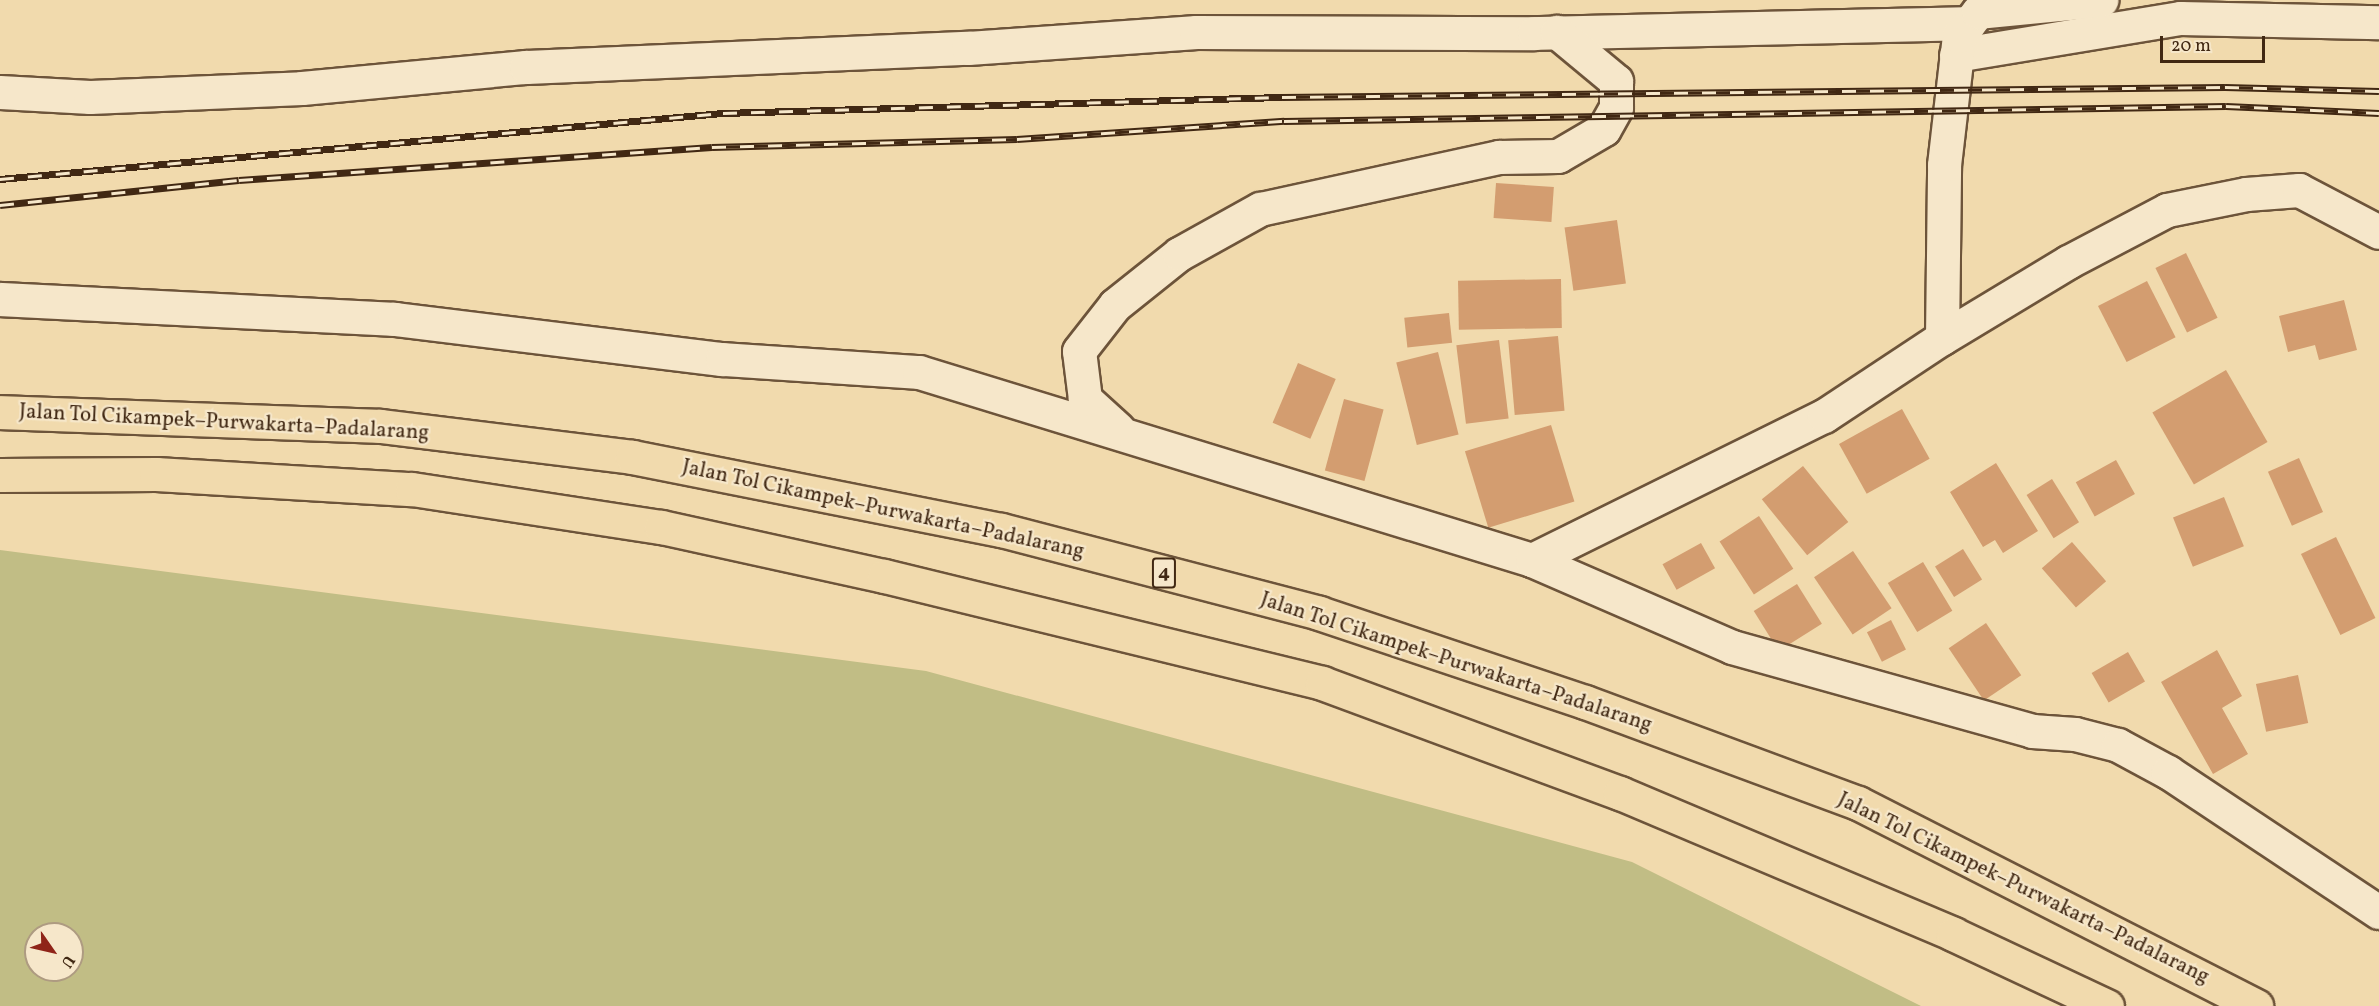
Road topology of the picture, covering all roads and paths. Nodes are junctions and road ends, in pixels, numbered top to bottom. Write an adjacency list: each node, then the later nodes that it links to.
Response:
1 (2101, 0): 3 (street)
2 (2379, 22): 5 (street)
3 (1969, 23): 4 (street); 5 (street)
4 (1557, 32): 6 (street); 11 (street)
5 (1956, 55): 9 (street)
6 (0, 92)
7 (2379, 232): 9 (street)
8 (0, 299): 11 (street)
9 (1942, 338): 13 (street)
10 (0, 412): 16 (highway, Jalan Tol Cikampek–Purwakarta–Padalarang / 4)
11 (1124, 434): 13 (street)
12 (0, 475): 15 (highway)
13 (1532, 560): 14 (street)
14 (2379, 912)
15 (2107, 1006)
16 (2256, 1006)

